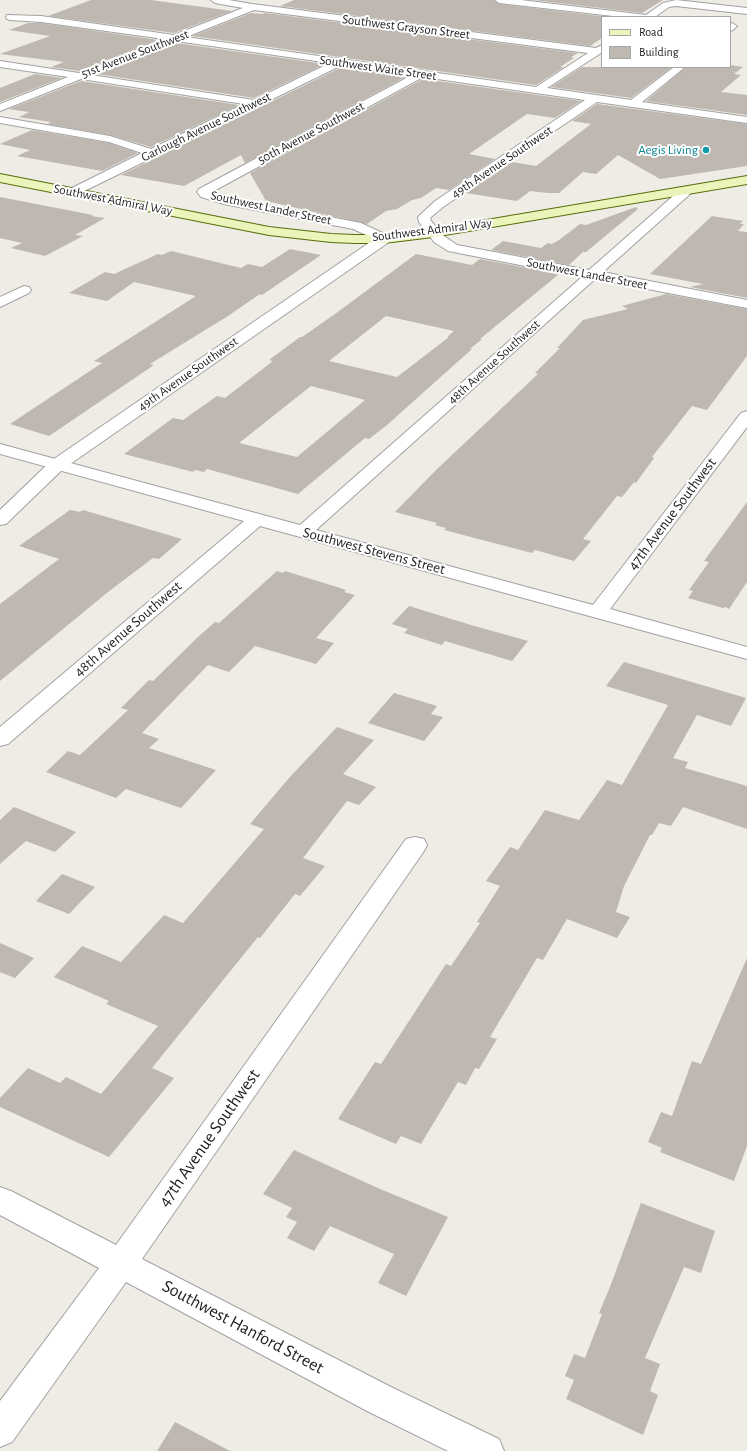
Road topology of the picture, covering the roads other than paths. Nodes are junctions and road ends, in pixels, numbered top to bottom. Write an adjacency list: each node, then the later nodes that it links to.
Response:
1 (215, 0): 4 (street, Southwest Grayson Street)
2 (269, 0): 4 (street, 51st Avenue Southwest)
3 (499, 0): 6 (street)
4 (252, 7): 9 (street, 51st Avenue Southwest); 10 (street, Southwest Grayson Street)
5 (747, 11): 7 (street)
6 (636, 16)
7 (650, 16)
8 (10, 17): 9 (street, Southwest Waite Street)
9 (176, 38): 11 (street, Southwest Waite Street); 15 (street, 51st Avenue Southwest)
10 (600, 50): 16 (street)
11 (340, 62): 14 (street, Southwest Waite Street); 18 (street, Garlough Avenue Southwest)
12 (0, 64): 15 (street)
13 (679, 68): 19 (street)
14 (421, 74): 16 (street, Southwest Waite Street); 28 (street, 50th Avenue Southwest)
15 (78, 76): 18 (street); 20 (street, 51st Avenue Southwest)
16 (538, 90): 17 (street, Southwest Waite Street)
17 (595, 98): 19 (street, Southwest Waite Street); 29 (street, 49th Avenue Southwest)
18 (255, 103): 23 (street, Garlough Avenue Southwest)
19 (633, 104): 22 (street, Southwest Waite Street)
20 (0, 108)
21 (0, 120): 23 (street)
22 (747, 120)
23 (151, 153): 26 (street, Garlough Avenue Southwest)
24 (0, 178): 26 (main road, Southwest Admiral Way)
25 (747, 180): 27 (main road, Southwest Admiral Way)
26 (74, 192): 30 (main road, Southwest Admiral Way)
27 (685, 192): 29 (main road, Southwest Admiral Way); 31 (street, 48th Avenue Southwest)
28 (203, 193): 30 (street, Southwest Lander Street)
29 (433, 233): 30 (main road, Southwest Admiral Way); 31 (street, Southwest Lander Street)
30 (384, 239): 37 (street, 49th Avenue Southwest)
31 (592, 275): 34 (street, Southwest Lander Street); 40 (street, 48th Avenue Southwest)
32 (24, 290): 33 (street)
33 (0, 304)
34 (747, 304)
35 (747, 416): 41 (street, 47th Avenue Southwest)
36 (0, 449): 37 (street, Southwest Stevens Street)
37 (57, 465): 38 (street, Southwest Stevens Street); 39 (street, 49th Avenue Southwest)
38 (257, 519): 40 (street, Southwest Stevens Street); 43 (street, 48th Avenue Southwest)
39 (0, 520)
40 (304, 531): 41 (street, Southwest Stevens Street)
41 (598, 612): 42 (street, Southwest Stevens Street)
42 (747, 653)
43 (0, 739)
44 (415, 845): 46 (street, 47th Avenue Southwest)
45 (0, 1200): 46 (street, Southwest Hanford Street)
46 (120, 1262): 47 (street, 47th Avenue Southwest); 48 (street, Southwest Hanford Street)
47 (0, 1430)
48 (486, 1451)

